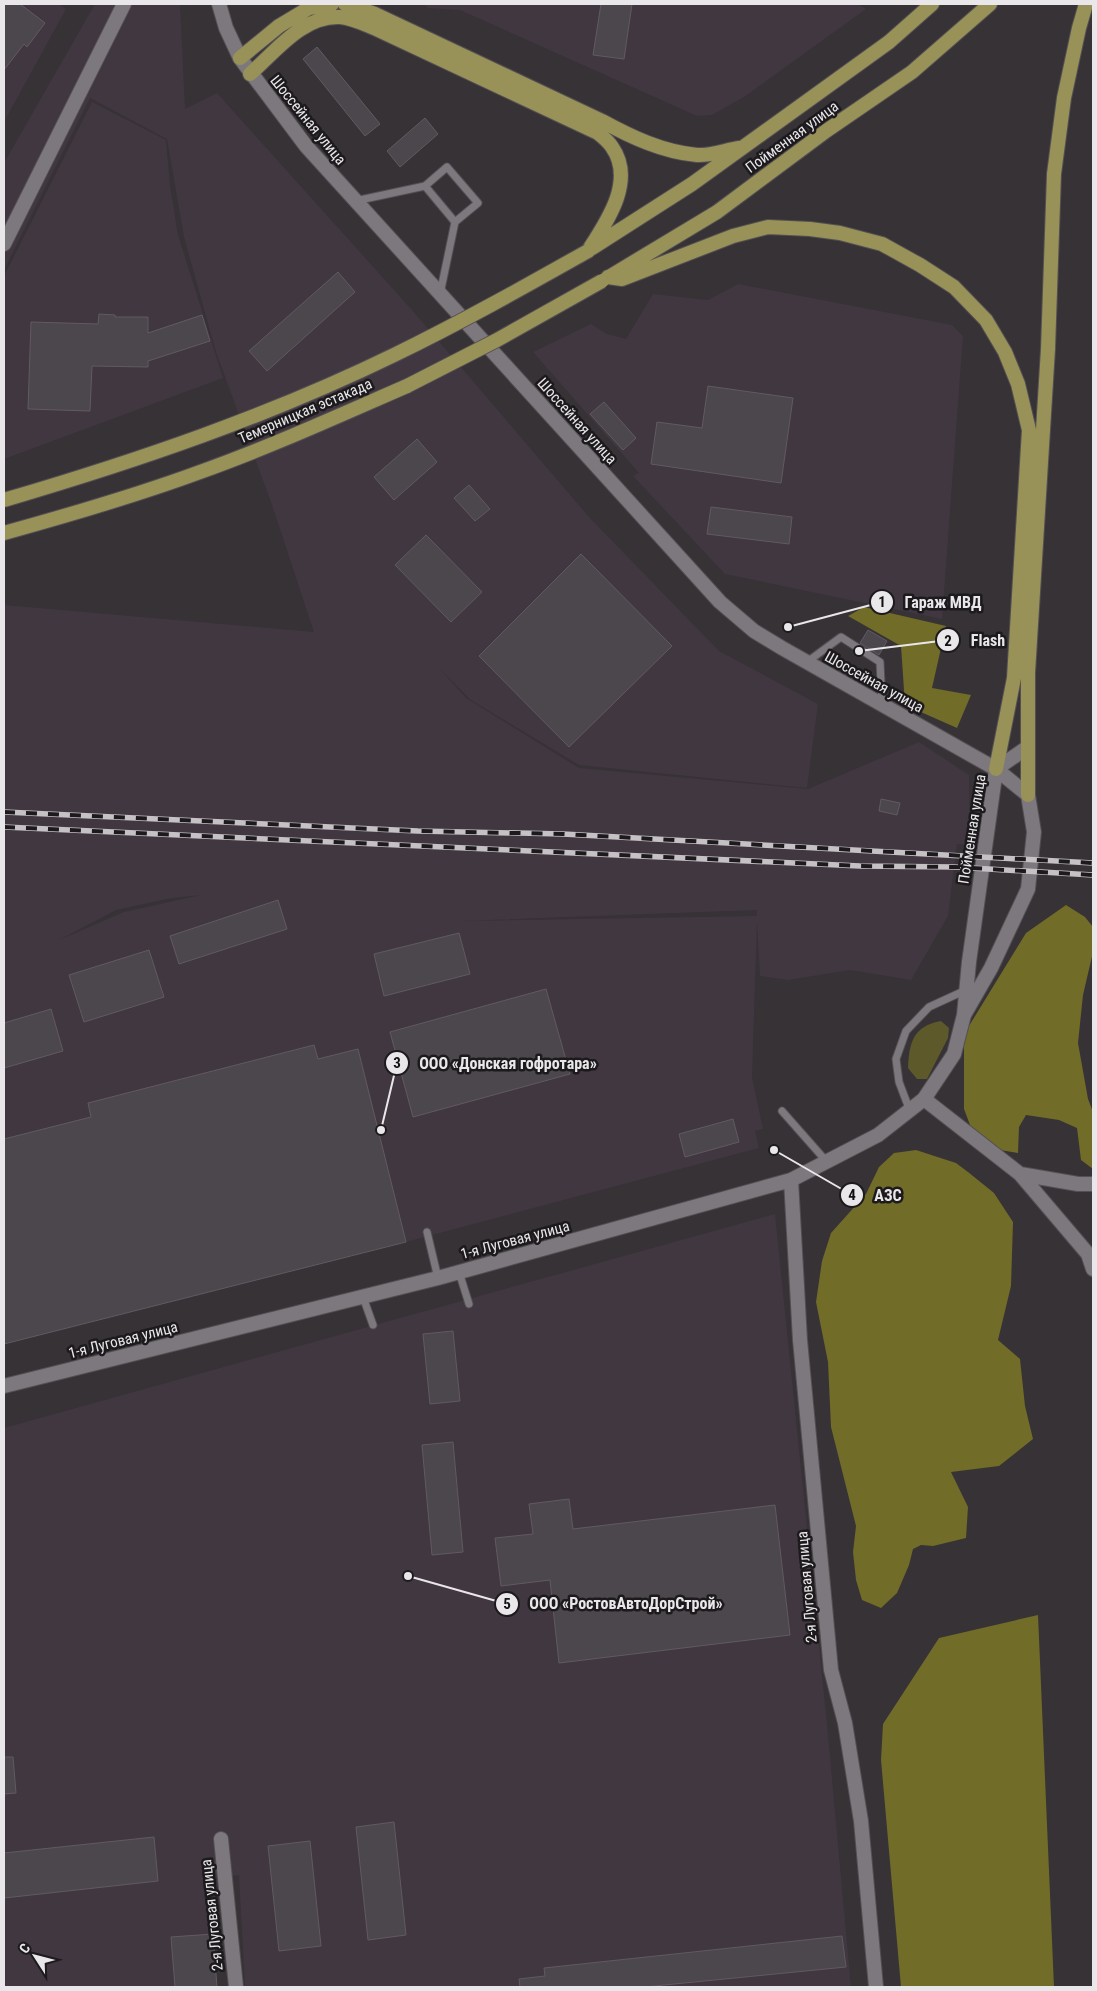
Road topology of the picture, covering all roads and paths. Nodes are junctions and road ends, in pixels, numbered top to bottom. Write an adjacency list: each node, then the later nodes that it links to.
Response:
1 (124, 4): 14 (main road)
2 (220, 4): 8 (main road, Шоссейная улица)
3 (332, 4): 8 (main road)
4 (345, 4): 10 (main road)
5 (932, 4): 10 (main road, Пойменная улица)
6 (990, 4): 16 (main road, Пойменная улица)
7 (1086, 4): 22 (main road)
8 (240, 58): 9 (main road, Шоссейная улица)
9 (250, 74): 12 (main road, Шоссейная улица); 15 (main road)
10 (739, 148): 15 (main road, Пойменная улица)
11 (424, 186): 12 (lane); 13 (lane); 13 (lane)
12 (354, 201): 17 (main road, Шоссейная улица)
13 (455, 222): 17 (lane)
14 (4, 244)
15 (588, 251): 18 (main road, Темерницкая эстакада, bridge)
16 (605, 279): 19 (main road, Темерницкая эстакада, bridge); 23 (main road)
17 (440, 294): 20 (main road, Шоссейная улица)
18 (4, 500)
19 (4, 534)
20 (807, 662): 21 (main road, Шоссейная улица); 21 (lane)
21 (882, 705): 23 (main road, Шоссейная улица)
22 (1028, 747): 23 (main road); 24 (main road)
23 (996, 769): 24 (main road, Пойменная улица); 25 (main road, Пойменная улица)
24 (1028, 795): 26 (main road)
25 (966, 990): 26 (main road, Пойменная улица); 29 (lane)
26 (964, 1015): 27 (main road, 1-я Луговая улица)
27 (924, 1099): 29 (main road, 1-я Луговая улица); 31 (main road)
28 (782, 1111): 30 (lane)
29 (910, 1111): 30 (main road, 1-я Луговая улица)
30 (827, 1162): 32 (main road, 1-я Луговая улица)
31 (1020, 1174): 33 (main road); 35 (main road)
32 (791, 1180): 36 (main road, 1-я Луговая улица); 44 (main road, 2-я Луговая улица)
33 (1093, 1184)
34 (427, 1232): 37 (lane)
35 (1093, 1269)
36 (459, 1272): 37 (main road, 1-я Луговая улица); 39 (lane)
37 (438, 1278): 38 (main road, 1-я Луговая улица)
38 (363, 1297): 40 (lane); 41 (main road, 1-я Луговая улица)
39 (469, 1304)
40 (373, 1325)
41 (4, 1386)
42 (221, 1839): 43 (main road, 2-я Луговая улица)
43 (236, 1987)
44 (876, 1987)

